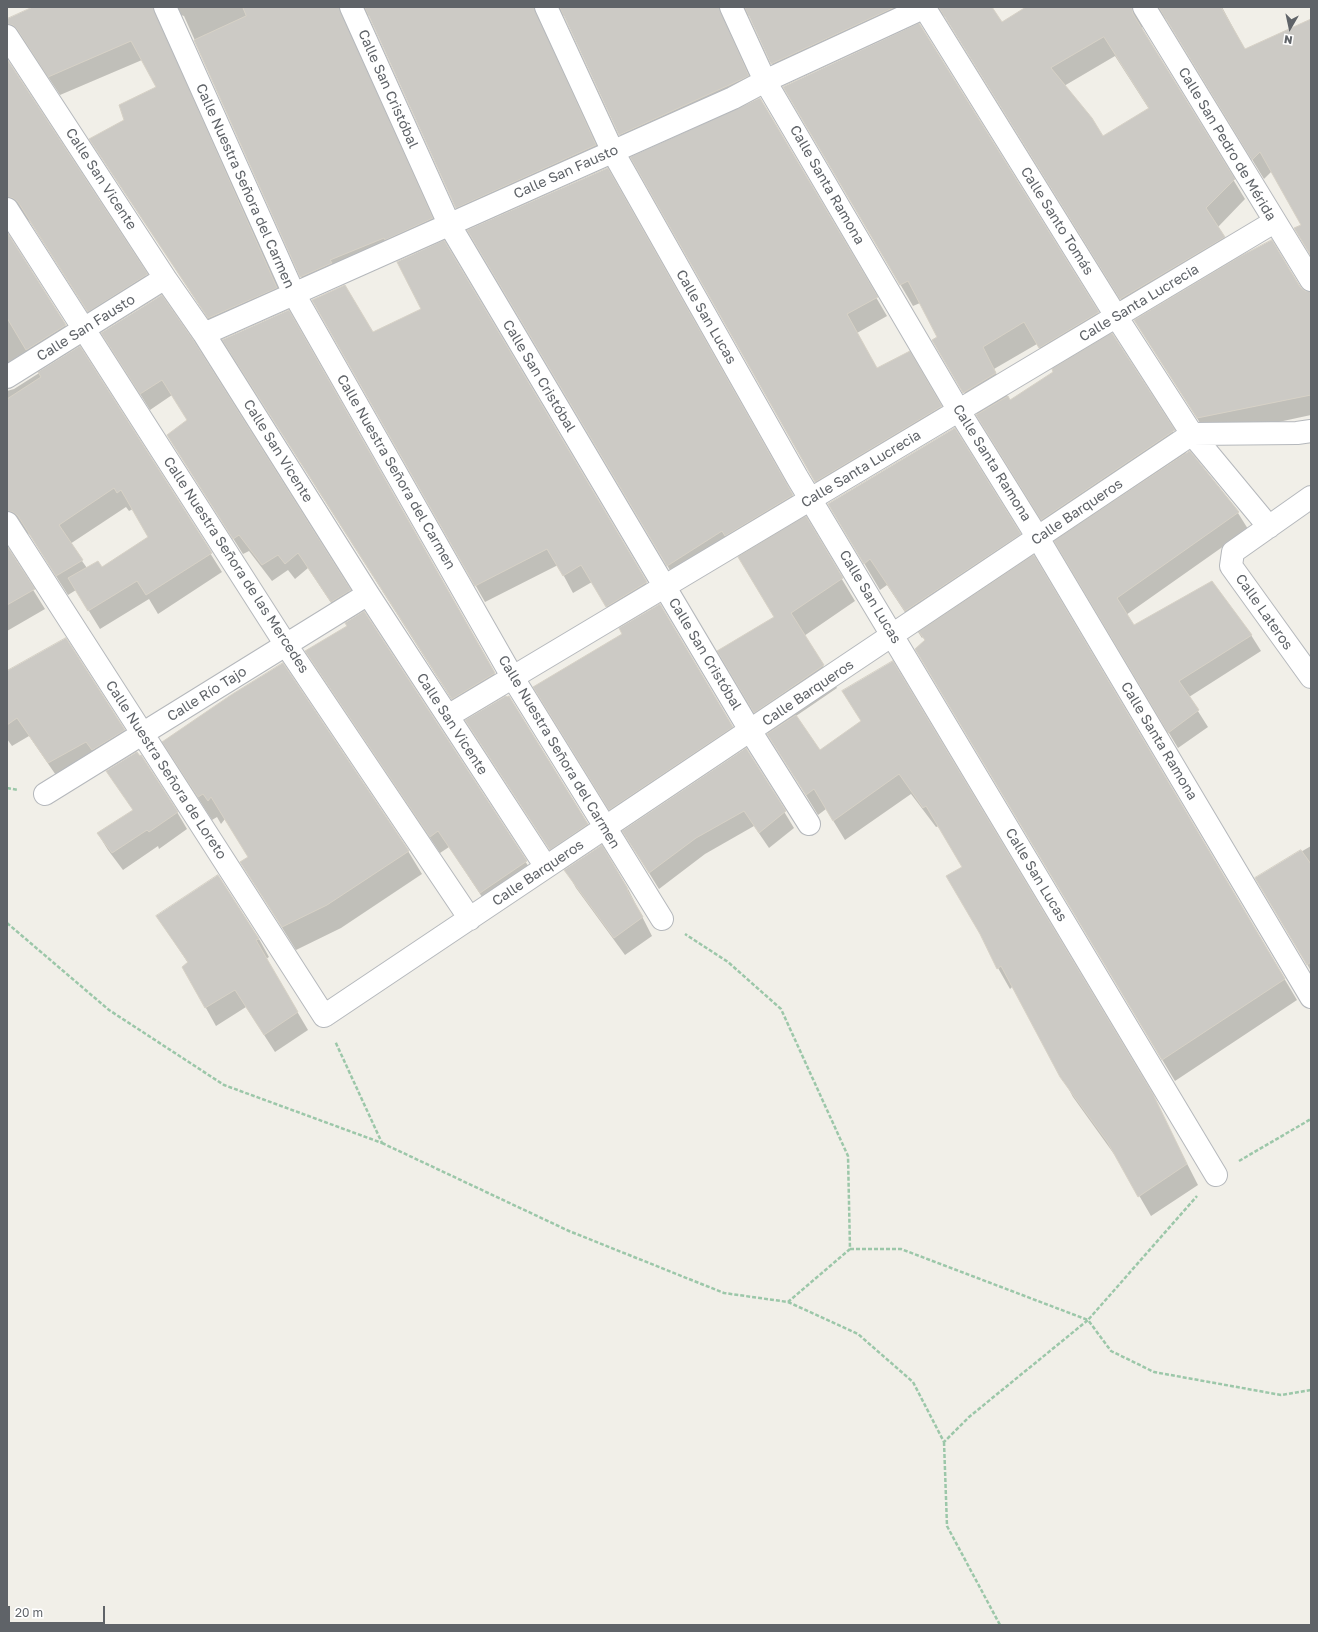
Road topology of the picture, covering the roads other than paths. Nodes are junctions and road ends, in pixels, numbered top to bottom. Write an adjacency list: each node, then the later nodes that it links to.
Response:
1 (165, 7): 15 (street, Calle Nuestra Señora del Carmen)
2 (351, 7): 12 (street, Calle San Cristóbal)
3 (546, 7): 9 (street, Calle San Lucas)
4 (731, 7): 8 (street, Calle Santa Ramona)
5 (925, 7): 8 (street, Calle San Fausto); 16 (street, Calle Santo Tomás)
6 (1144, 7): 11 (street, Calle San Pedro de Mérida)
7 (7, 36): 13 (street, Calle San Vicente)
8 (766, 80): 9 (street, Calle San Fausto); 20 (street, Calle Santa Ramona)
9 (613, 152): 12 (street, Calle San Fausto); 24 (street, Calle San Lucas)
10 (7, 209): 17 (street, Calle Nuestra Señora de las Mercedes)
11 (1274, 222): 14 (street, Calle San Pedro de Mérida); 16 (street, Calle Santa Lucrecia)
12 (449, 224): 15 (street, Calle San Fausto); 28 (street, Calle San Cristóbal)
13 (165, 278): 17 (street, Calle San Fausto); 18 (street, Calle San Vicente)
14 (1311, 280)
15 (294, 294): 18 (street, Calle San Fausto); 33 (street, Calle Nuestra Señora del Carmen)
16 (1116, 316): 20 (street, Calle Santa Lucrecia); 22 (street, Calle Santo Tomás)
17 (84, 330): 19 (street, Calle San Fausto); 31 (street, Calle Nuestra Señora de las Mercedes)
18 (204, 334): 29 (street, Calle San Vicente)
19 (7, 377)
20 (959, 411): 24 (street, Calle Santa Lucrecia); 27 (street, Calle Santa Ramona)
21 (1311, 431): 22 (street)
22 (1192, 434): 26 (street, Calle Santo Tomás); 27 (street, Calle Barqueros)
23 (1311, 497): 26 (street)
24 (811, 499): 28 (street, Calle Santa Lucrecia); 30 (street, Calle San Lucas)
25 (7, 523): 36 (street, Calle Nuestra Señora de Loreto)
26 (1269, 527): 32 (street, Calle Lateros)
27 (1038, 538): 30 (street, Calle Barqueros); 43 (street, Calle Santa Ramona)
28 (665, 587): 33 (street, Calle Santa Lucrecia); 35 (street, Calle San Cristóbal)
29 (368, 594): 31 (street, Calle Río Tajo); 34 (street, Calle San Vicente)
30 (893, 635): 35 (street, Calle Barqueros); 45 (street, Calle San Lucas)
31 (286, 645): 36 (street, Calle Río Tajo); 41 (street, Calle Nuestra Señora de las Mercedes)
32 (1311, 677)
33 (513, 678): 34 (street, Calle Santa Lucrecia); 39 (street, Calle Nuestra Señora del Carmen)
34 (448, 716): 40 (street, Calle San Vicente)
35 (751, 732): 38 (street, Calle San Cristóbal); 39 (street, Calle Barqueros)
36 (143, 734): 37 (street, Calle Río Tajo); 44 (street, Calle Nuestra Señora de Loreto)
37 (45, 794)
38 (809, 824)
39 (606, 828): 40 (street, Calle Barqueros); 42 (street, Calle Nuestra Señora del Carmen)
40 (546, 868): 41 (street, Calle Barqueros)
41 (470, 919): 44 (street, Calle Barqueros)
42 (662, 919)
43 (1311, 997)
44 (324, 1016)
45 (1216, 1174)

